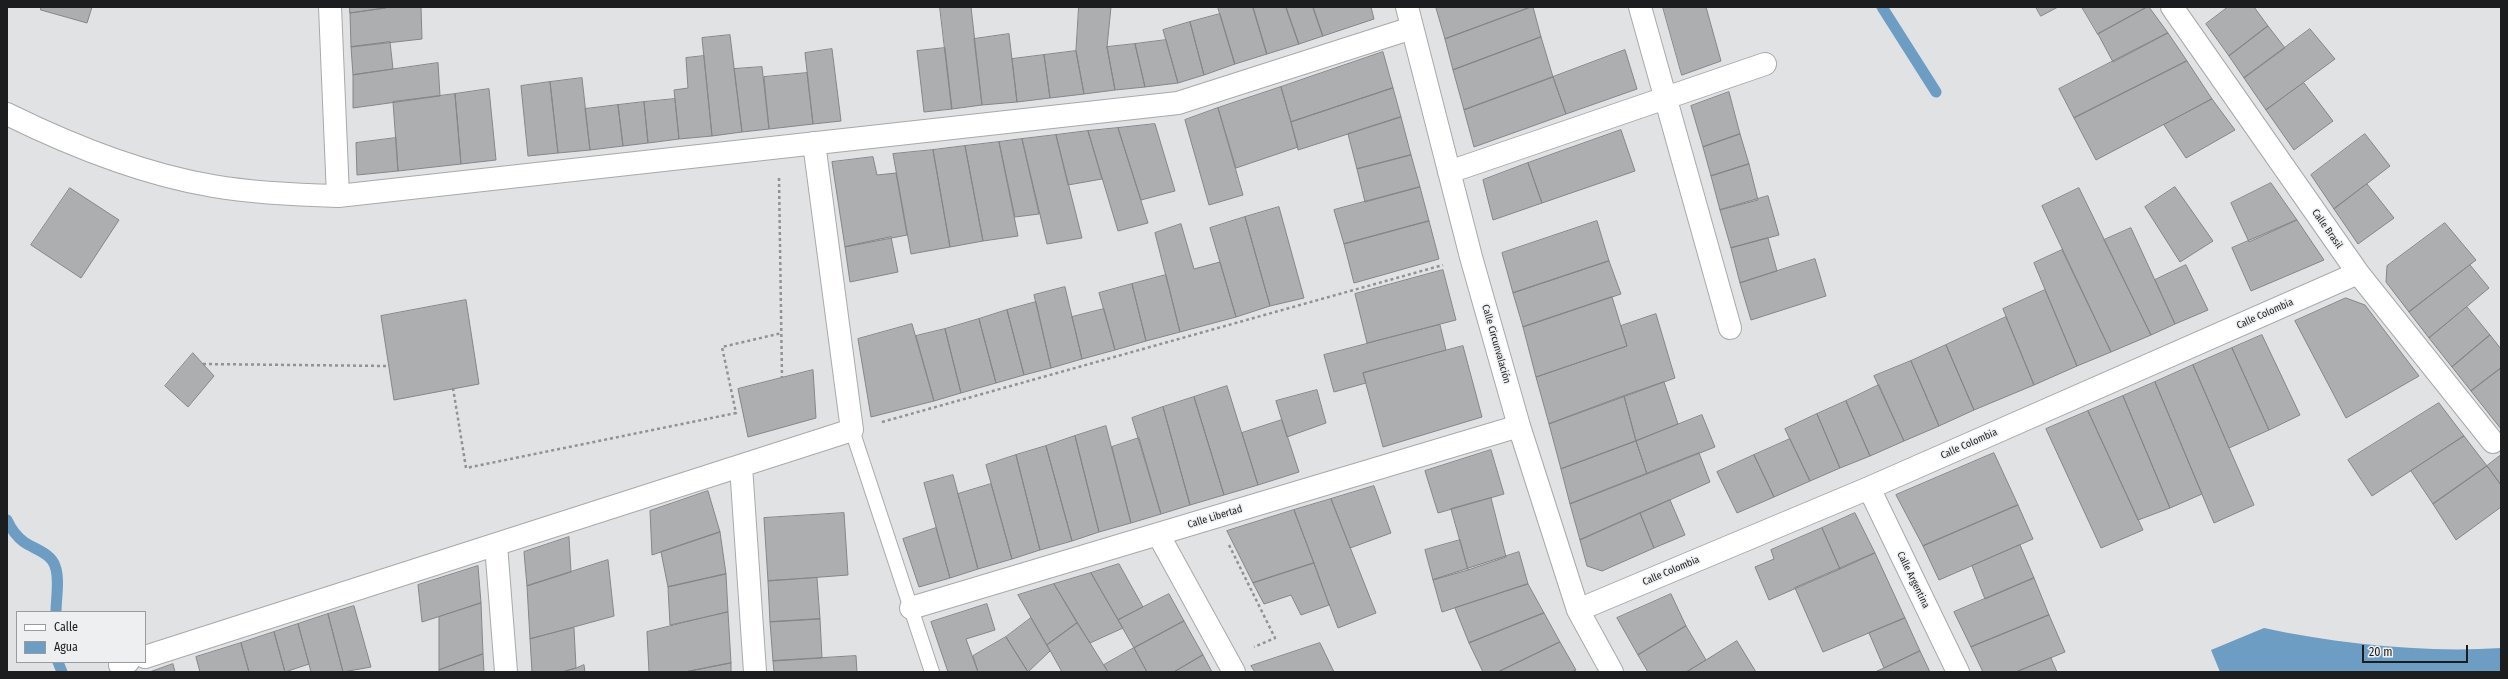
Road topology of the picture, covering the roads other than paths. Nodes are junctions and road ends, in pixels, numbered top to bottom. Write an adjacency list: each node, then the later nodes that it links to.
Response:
1 (330, 7): 11 (street)
2 (1407, 7): 5 (street, Calle Circunvalación)
3 (1640, 7): 7 (street)
4 (2172, 7): 12 (street, Calle Brasil)
5 (1412, 28): 9 (street); 10 (street, Calle Circunvalación)
6 (1765, 64): 7 (street)
7 (1664, 97): 10 (street); 13 (street)
8 (7, 114): 11 (street)
9 (814, 143): 11 (street); 15 (street)
10 (1449, 172): 14 (street, Calle Circunvalación)
11 (338, 196)
12 (2358, 273): 16 (street, Calle Brasil); 18 (street, Calle Colombia)
13 (1730, 328)
14 (1519, 426): 19 (street, Calle Libertad); 22 (street, Calle Circunvalación)
15 (852, 430): 17 (street); 21 (lane)
16 (2493, 442)
17 (741, 466): 20 (street); 26 (street)
18 (1869, 488): 22 (street, Calle Colombia); 29 (street, Calle Argentina)
19 (1158, 534): 21 (street, Calle Libertad); 24 (street)
20 (496, 545): 23 (street); 25 (street)
21 (911, 608): 27 (lane)
22 (1578, 610): 28 (street, Calle Circunvalación)
23 (146, 657)
24 (1230, 665)
25 (506, 672)
26 (755, 672)
27 (932, 672)
28 (1612, 672)
29 (1958, 672)

